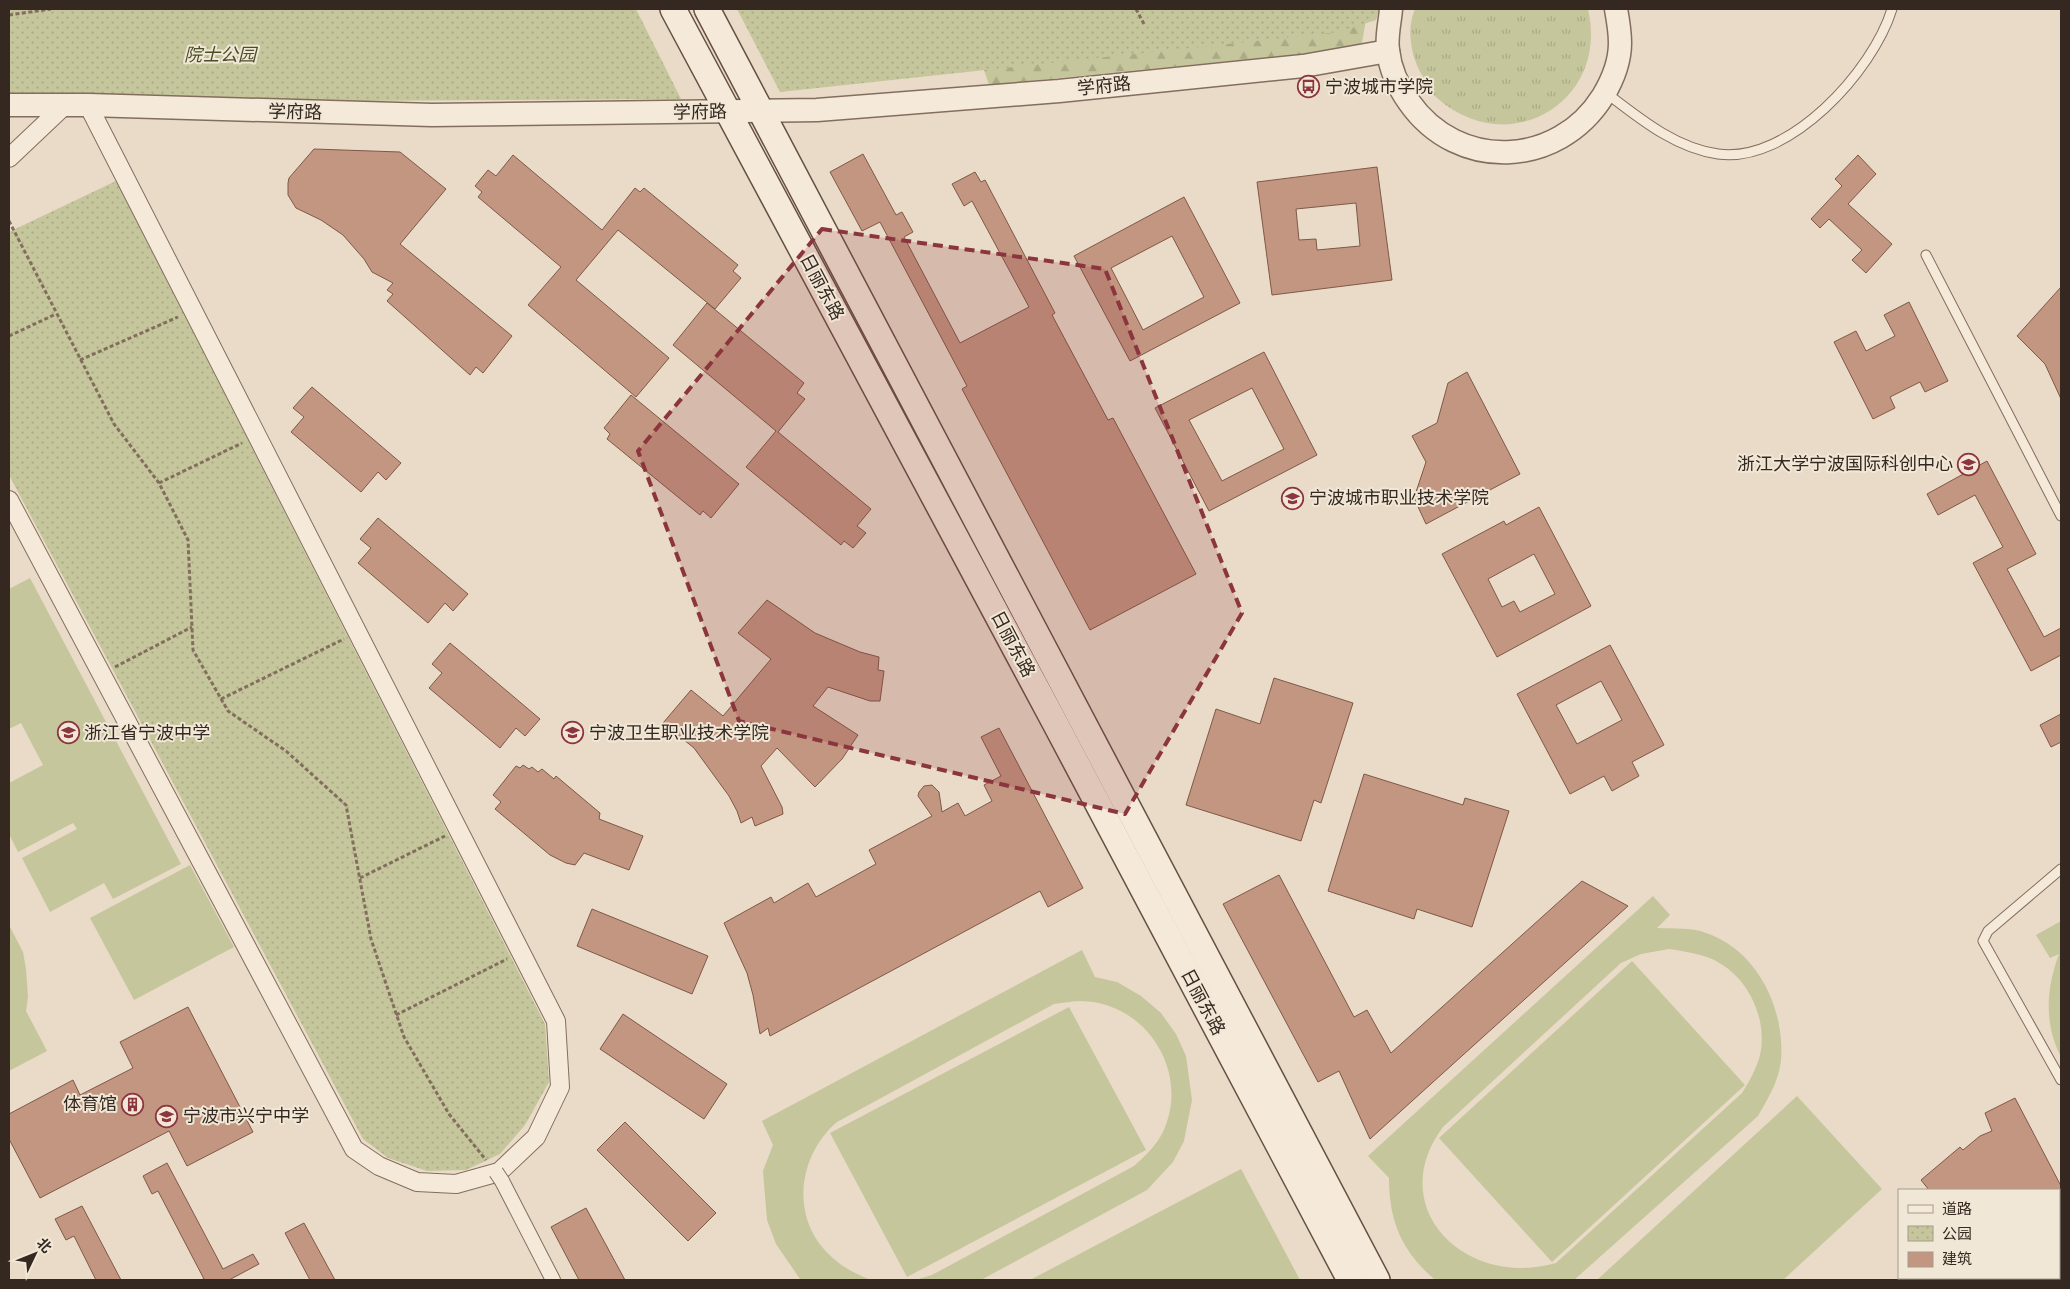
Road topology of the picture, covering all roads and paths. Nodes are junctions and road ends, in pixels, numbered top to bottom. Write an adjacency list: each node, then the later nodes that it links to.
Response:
1 (51, 9): 8 (path)
2 (673, 9): 16 (main road, 日丽东路)
3 (707, 9): 17 (main road, 日丽东路)
4 (1136, 9): 10 (path)
5 (1391, 9): 11 (street)
6 (1616, 9): 12 (street)
7 (1892, 9): 12 (lane)
8 (30, 10): 9 (path)
9 (9, 15)
10 (1144, 24)
11 (1388, 51): 12 (street); 17 (street, 学府路)
12 (1605, 92)
13 (9, 105): 14 (street, 学府路)
14 (65, 105): 15 (street, 学府路); 18 (street)
15 (88, 105): 16 (street, 学府路); 21 (street)
16 (728, 111): 17 (street, 学府路); 41 (main road, 日丽东路)
17 (761, 111): 42 (main road, 日丽东路)
18 (9, 158)
19 (9, 221): 22 (path)
20 (1926, 255): 28 (lane)
21 (193, 310): 24 (path); 25 (street)
22 (56, 314): 23 (path); 24 (path)
23 (9, 336)
24 (80, 360): 26 (path)
25 (257, 436): 26 (path); 30 (street)
26 (159, 483): 29 (path)
27 (9, 500): 31 (street)
28 (2061, 516)
29 (192, 626): 31 (path); 32 (path)
30 (357, 632): 32 (path); 33 (street)
31 (101, 674): 36 (street)
32 (221, 699): 35 (path)
33 (458, 830): 35 (path); 36 (street)
34 (2061, 869): 38 (lane)
35 (360, 878): 37 (path)
36 (520, 952): 37 (path)
37 (396, 1015): 39 (path)
38 (2061, 1080)
39 (499, 1176): 40 (street)
40 (553, 1280)
41 (1350, 1280)
42 (1377, 1280)

